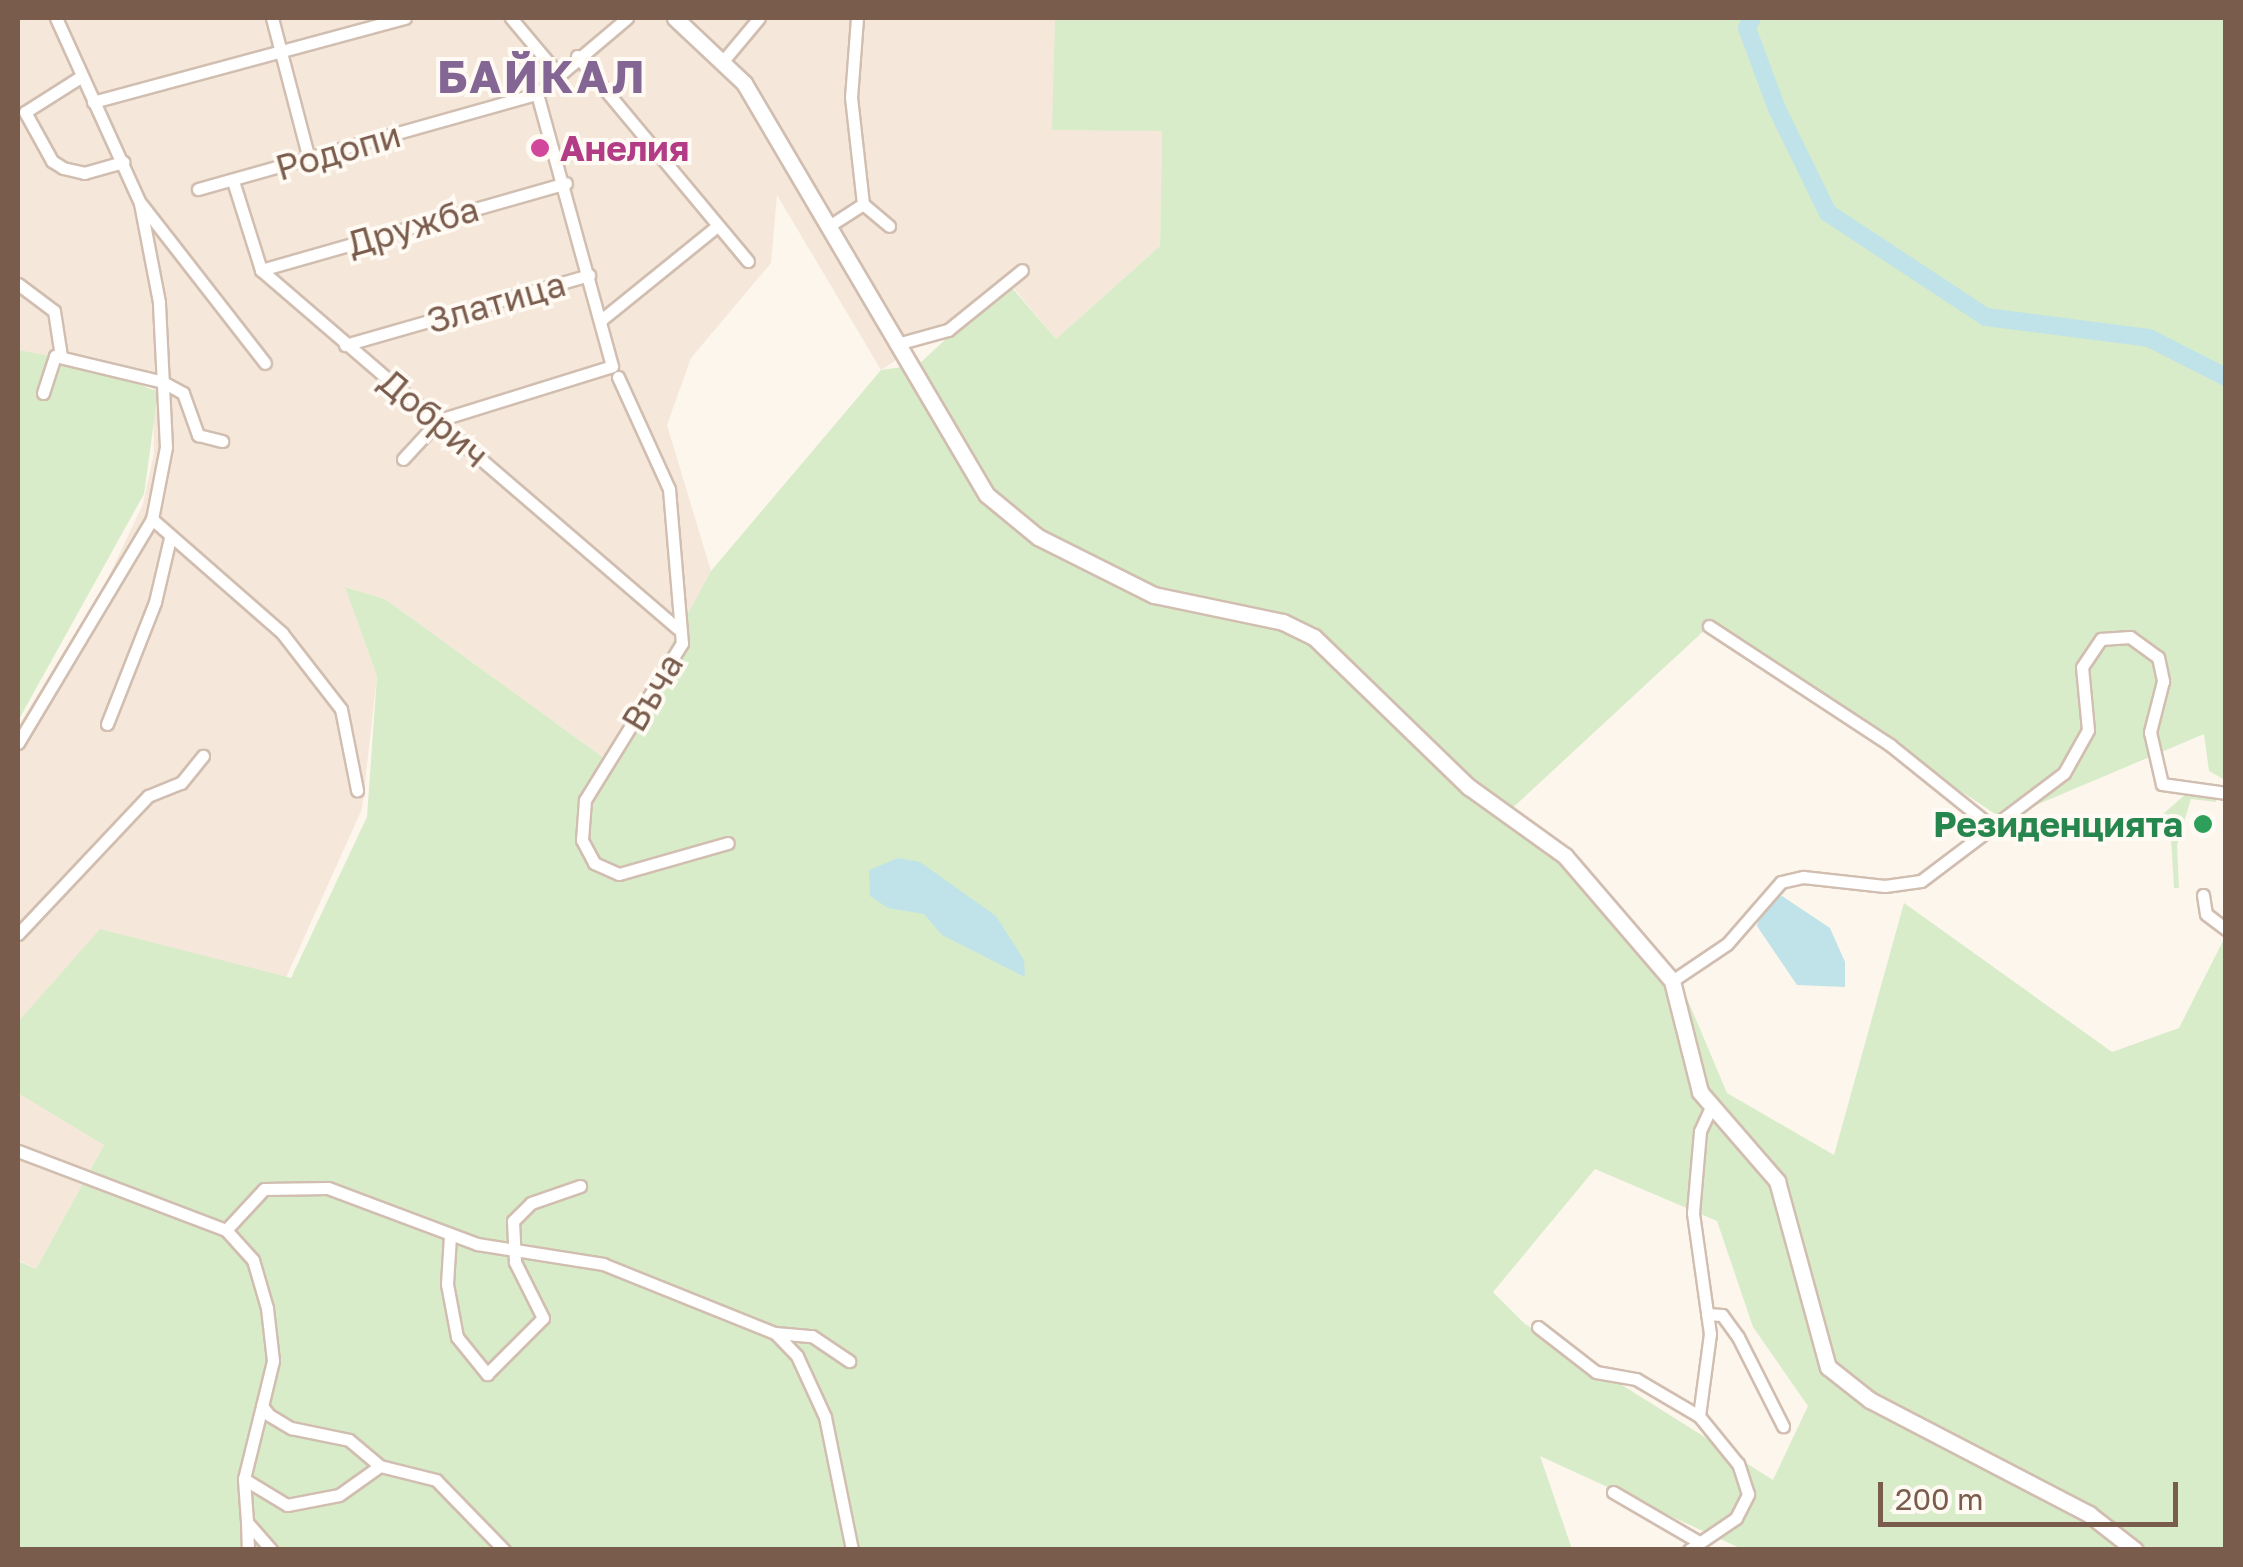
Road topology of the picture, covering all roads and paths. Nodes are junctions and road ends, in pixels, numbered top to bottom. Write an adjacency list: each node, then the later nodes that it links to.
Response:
1 (56, 18): 13 (street)
2 (272, 18): 9 (street)
3 (405, 18): 9 (street)
4 (512, 18): 12 (street)
5 (627, 18): 10 (street, Родопи)
6 (675, 18): 11 (street)
7 (759, 18): 11 (street)
8 (857, 18): 22 (street)
9 (281, 52): 15 (street); 16 (street)
10 (578, 56): 12 (street, Родопи); 25 (street)
11 (723, 61): 23 (street)
12 (558, 74): 14 (street, Родопи)
13 (82, 76): 15 (street); 17 (street)
14 (537, 94): 16 (street, Родопи); 19 (street, Въча)
15 (93, 102): 17 (street)
16 (310, 160): 18 (street, Родопи)
17 (122, 162): 21 (street)
18 (233, 181): 20 (street, Родопи); 27 (street)
19 (566, 184): 27 (street, Дружба); 29 (street, Въча)
20 (198, 189)
21 (140, 203): 35 (street); 37 (street)
22 (864, 204): 23 (street); 24 (street)
23 (829, 226): 32 (street)
24 (889, 226)
25 (716, 227): 26 (street); 31 (street)
26 (748, 262)
27 (261, 270): 33 (street, Добрич)
28 (1022, 270): 32 (street)
29 (589, 275): 31 (street, Въча); 33 (street, Златица)
30 (18, 284): 34 (street)
31 (601, 320): 36 (street, Въча)
32 (897, 344): 56 (street)
33 (345, 345): 39 (street, Добрич)
34 (61, 356): 37 (street); 38 (street)
35 (265, 363)
36 (615, 372): 39 (street); 45 (street, Въча)
37 (163, 382): 40 (street); 42 (street)
38 (43, 393)
39 (439, 420): 41 (street); 45 (street, Добрич)
40 (222, 441)
41 (402, 458)
42 (152, 518): 43 (street); 47 (street)
43 (170, 538): 46 (street); 49 (street)
44 (1708, 626): 51 (street)
45 (677, 628): 52 (street, Въча)
46 (107, 724)
47 (18, 743)
48 (203, 756): 55 (street)
49 (357, 790)
50 (2226, 794): 51 (street)
51 (1992, 827): 56 (street)
52 (728, 843)
53 (2203, 896): 54 (street)
54 (2226, 928)
55 (18, 934)
56 (1672, 981): 57 (street)
57 (1710, 1110): 63 (street); 79 (street)
58 (18, 1151): 60 (street)
59 (580, 1186): 62 (street)
60 (226, 1230): 61 (street); 67 (street)
61 (450, 1236): 62 (street); 62 (street)
62 (512, 1252): 65 (street)
63 (1708, 1314): 68 (street); 69 (street)
64 (1538, 1327): 68 (street)
65 (775, 1333): 66 (street); 78 (street)
66 (848, 1361)
67 (262, 1406): 70 (street); 71 (street)
68 (1699, 1416): 74 (street)
69 (1784, 1426)
70 (380, 1466): 71 (street); 77 (street)
71 (244, 1478): 73 (street)
72 (1613, 1492): 74 (street)
73 (247, 1522): 75 (street); 76 (street)
74 (1699, 1547)
75 (248, 1550)
76 (271, 1550)
77 (504, 1550)
78 (852, 1550)
79 (2135, 1550)

